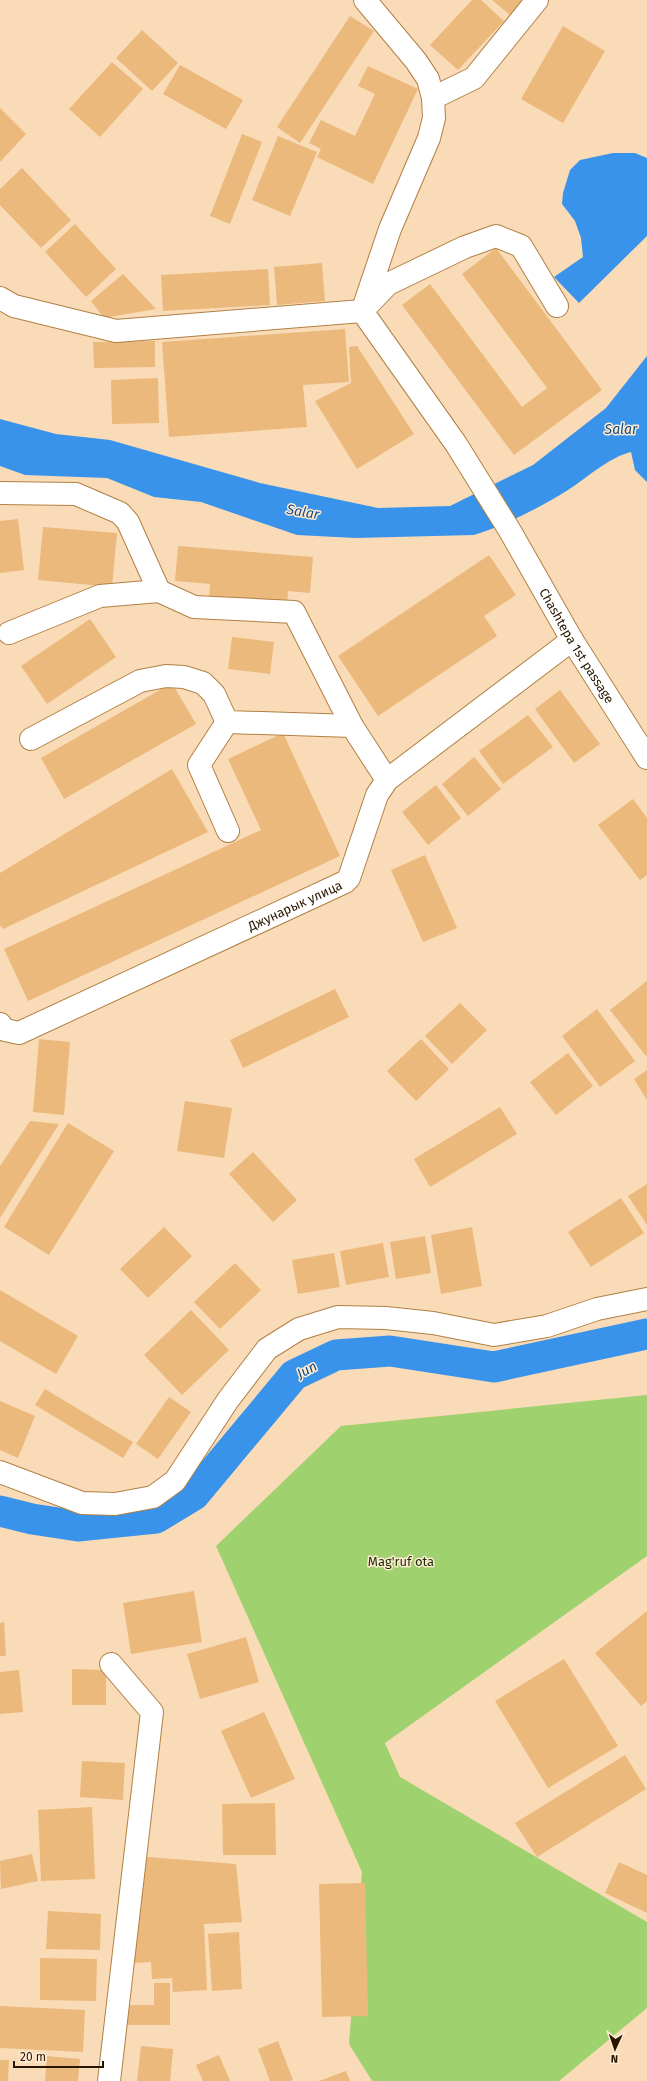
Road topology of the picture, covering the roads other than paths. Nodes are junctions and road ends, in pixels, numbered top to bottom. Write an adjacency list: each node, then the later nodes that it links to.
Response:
1 (365, 0): 3 (street)
2 (537, 0): 3 (street)
3 (433, 98): 6 (street)
4 (0, 298): 6 (street)
5 (557, 306): 6 (street)
6 (362, 311): 10 (street, Chashtepa 1st passage)
7 (0, 493): 8 (street)
8 (159, 591): 9 (street); 12 (street)
9 (9, 633)
10 (572, 640): 14 (street, Chashtepa 1st passage); 15 (street, Джунарык улица)
11 (228, 722): 12 (street); 13 (street); 16 (street)
12 (352, 726): 15 (street)
13 (31, 739)
14 (647, 758)
15 (387, 780): 17 (street, Джунарык улица)
16 (228, 831)
17 (0, 1024)
18 (647, 1300): 19 (street)
19 (0, 1472)
20 (111, 1664): 21 (street)
21 (109, 2081)

